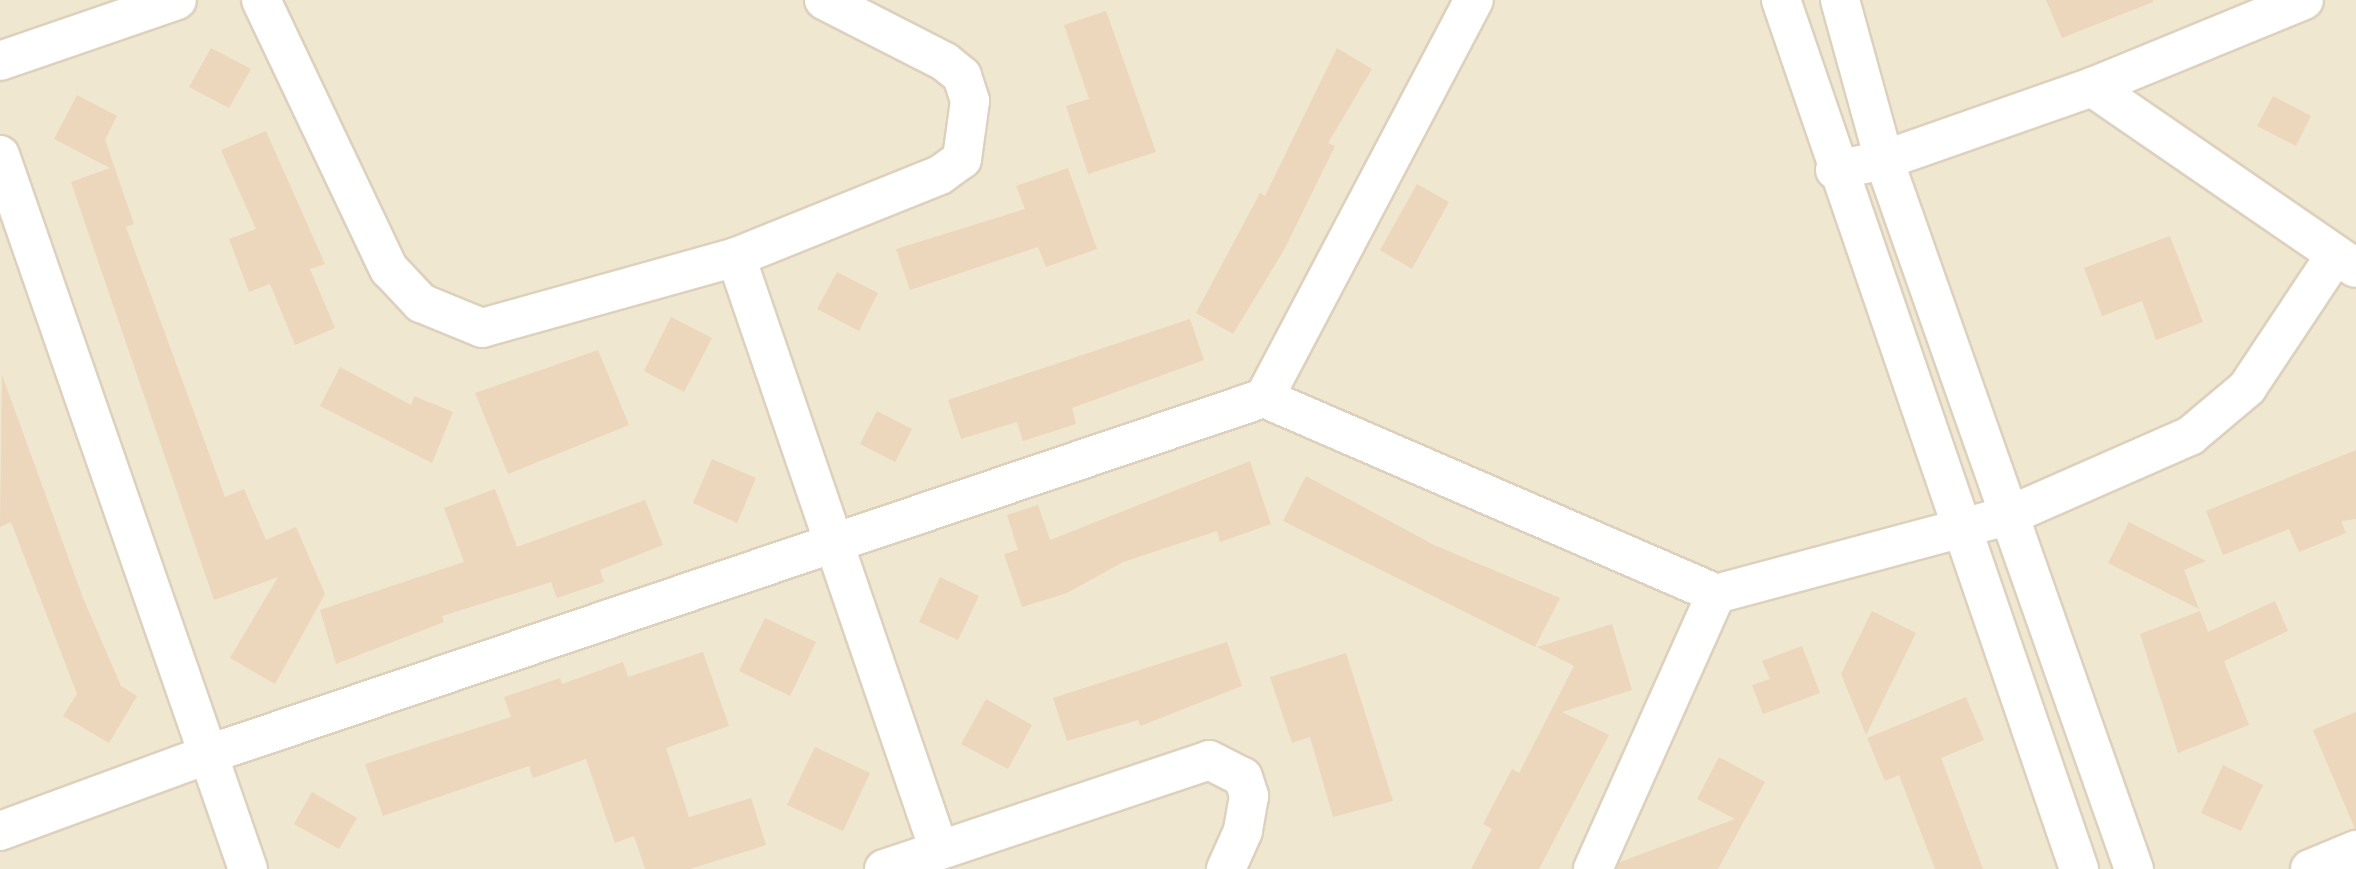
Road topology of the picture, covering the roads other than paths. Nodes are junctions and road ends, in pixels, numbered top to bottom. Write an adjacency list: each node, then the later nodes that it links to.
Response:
1 (177, 0): 8 (street)
2 (261, 0): 13 (street)
3 (824, 0): 13 (street)
4 (1474, 0): 15 (street)
5 (1781, 0): 12 (street)
6 (1840, 0): 11 (street)
7 (2304, 0): 9 (street)
8 (0, 61)
9 (2092, 87): 11 (street); 14 (street)
10 (0, 155): 20 (street)
11 (1884, 160): 12 (street); 16 (street)
12 (1835, 170): 17 (street)
13 (736, 257): 18 (street)
14 (2345, 263): 16 (street)
15 (1264, 398): 18 (street); 19 (street)
16 (2010, 515): 17 (street); 29 (street)
17 (1964, 529): 19 (street); 28 (street)
18 (840, 545): 20 (street); 22 (street)
19 (1716, 594): 27 (street)
20 (209, 754): 21 (street); 24 (street)
21 (0, 831)
22 (939, 847): 25 (street); 26 (street)
23 (2356, 850): 30 (street)
24 (248, 869)
25 (884, 869)
26 (1226, 869)
27 (1593, 869)
28 (2080, 869)
29 (2134, 869)
30 (2310, 869)

